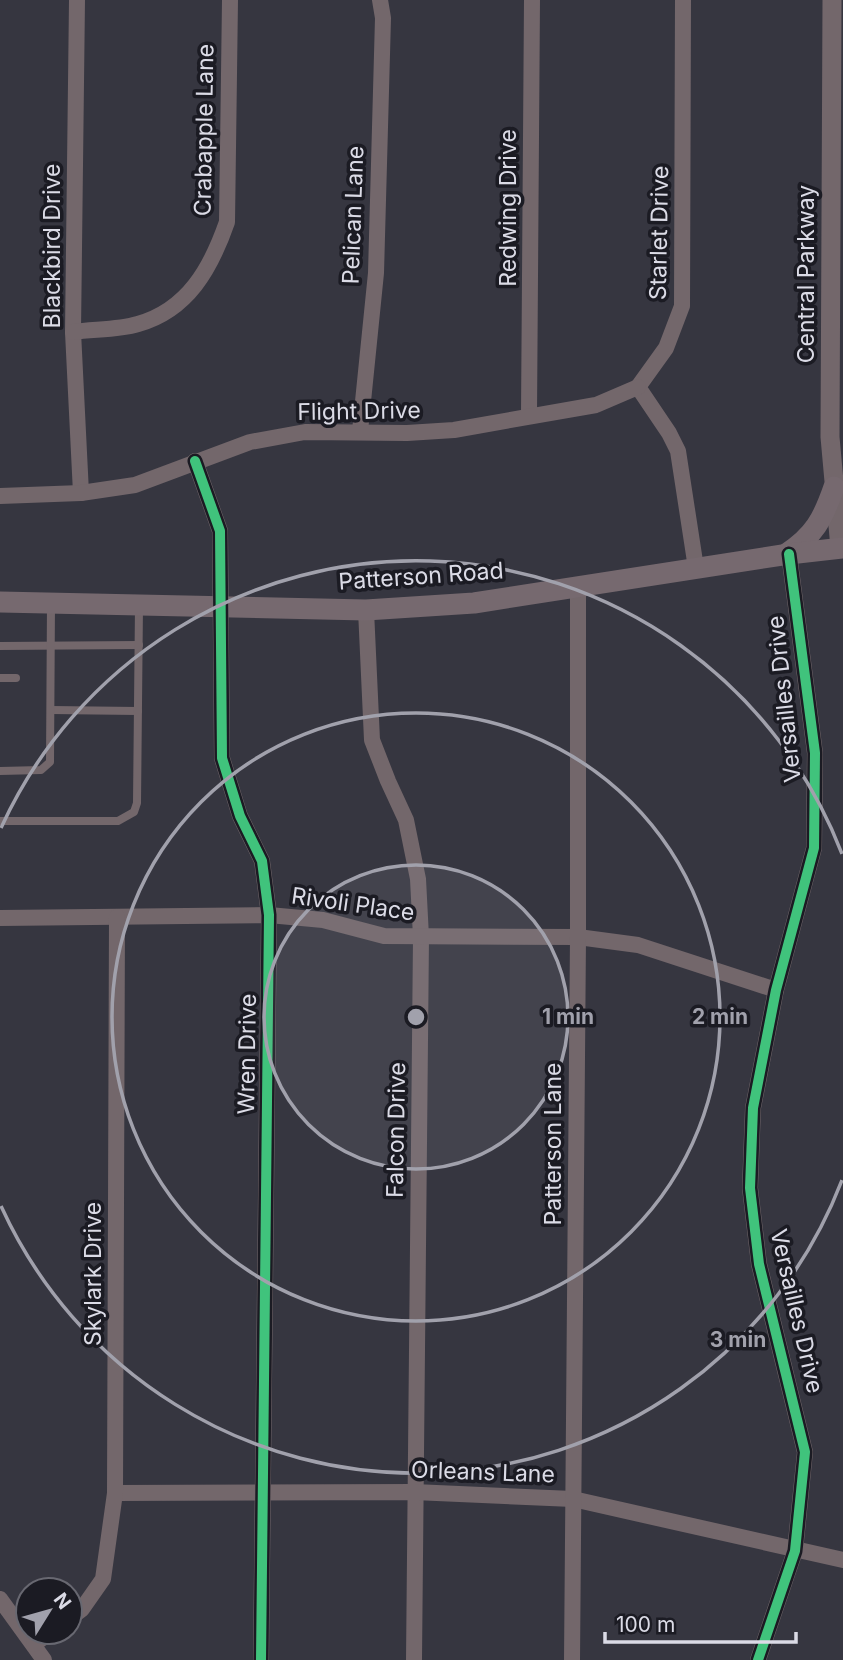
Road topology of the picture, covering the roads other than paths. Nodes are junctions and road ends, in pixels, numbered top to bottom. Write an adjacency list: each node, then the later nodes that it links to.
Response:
1 (77, 0): 7 (street, Blackbird Drive)
2 (230, 0): 7 (street, Crabapple Lane)
3 (380, 0): 10 (street, Pelican Lane)
4 (532, 0): 9 (street, Redwing Drive)
5 (684, 0): 8 (street, Starlet Drive)
6 (832, 0): 11 (street, Central Parkway)
7 (73, 332): 14 (street, Blackbird Drive)
8 (638, 387): 9 (street, Flight Drive); 18 (street)
9 (529, 415): 10 (street, Flight Drive)
10 (360, 431): 12 (street, Flight Drive)
11 (836, 436): 13 (street, Central Parkway)
12 (195, 461): 14 (street, Flight Drive); 23 (street, Wren Drive)
13 (834, 487): 16 (street, Central Parkway); 17 (main road)
14 (81, 493): 15 (street, Flight Drive)
15 (0, 496)
16 (842, 548): 17 (main road, Patterson Road)
17 (787, 554): 18 (main road, Patterson Road); 39 (street, Versailles Drive)
18 (696, 568): 19 (main road, Patterson Road)
19 (578, 586): 24 (main road, Patterson Road); 38 (street, Patterson Lane)
20 (0, 603): 21 (main road, Patterson Road)
21 (51, 603): 22 (main road, Patterson Road); 25 (lane)
22 (139, 605): 23 (main road, Patterson Road); 26 (lane)
23 (222, 606): 24 (main road, Patterson Road); 34 (street, Wren Drive)
24 (366, 610): 37 (street, Falcon Drive)
25 (51, 645): 26 (lane); 27 (lane); 30 (lane)
26 (139, 645): 31 (lane)
27 (0, 646)
28 (0, 678): 29 (lane)
29 (16, 678)
30 (51, 710): 31 (lane); 32 (lane)
31 (138, 710): 33 (lane)
32 (0, 771)
33 (0, 821)
34 (269, 915): 35 (street, Rivoli Place); 37 (street, Rivoli Place); 42 (street, Wren Drive)
35 (117, 917): 36 (street, Rivoli Place); 41 (street, Skylark Drive)
36 (0, 918)
37 (421, 937): 38 (street, Rivoli Place); 40 (street, Falcon Drive)
38 (578, 937): 39 (street, Rivoli Place); 43 (street, Patterson Lane)
39 (776, 990): 44 (street, Versailles Drive)
40 (414, 1492): 42 (street, Orleans Lane); 43 (street, Orleans Lane); 50 (street, Falcon Drive)
41 (114, 1493): 42 (street, Orleans Lane); 47 (street, Skylark Drive)
42 (264, 1493): 49 (street, Wren Drive)
43 (573, 1499): 44 (street, Orleans Lane); 51 (street, Patterson Lane)
44 (795, 1551): 45 (street, Orleans Lane); 52 (street, Versailles Drive)
45 (843, 1560)
46 (0, 1599): 48 (street)
47 (84, 1606)
48 (14, 1618)
49 (261, 1660)
50 (414, 1660)
51 (572, 1660)
52 (758, 1660)

